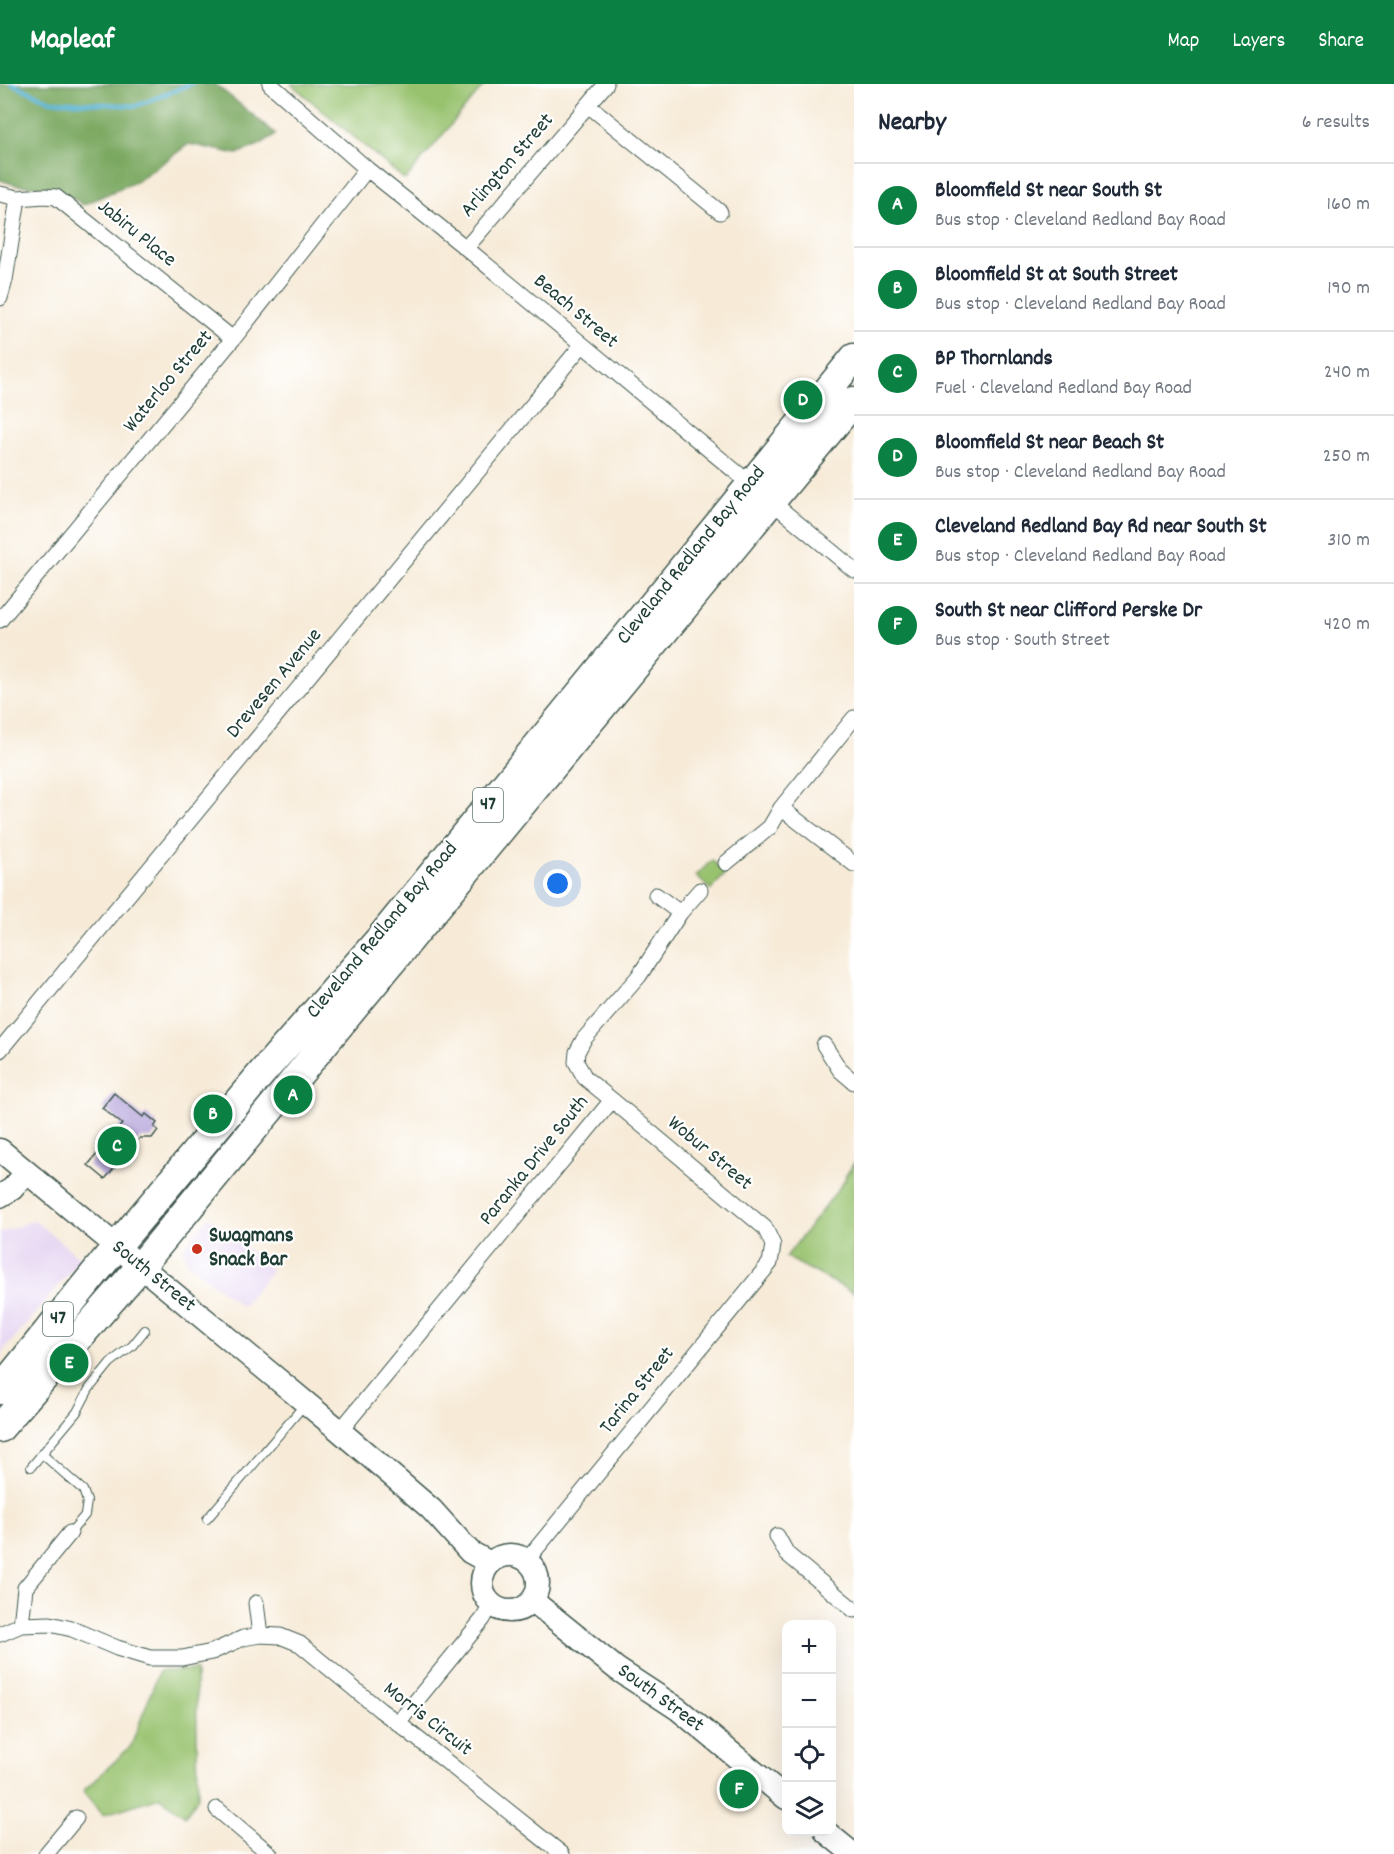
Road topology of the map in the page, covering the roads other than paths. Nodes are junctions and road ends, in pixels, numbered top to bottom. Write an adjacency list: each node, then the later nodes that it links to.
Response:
1 (270, 84): 4 (street, Beach Street)
2 (606, 84): 3 (street, Arlington Street)
3 (588, 105): 7 (street); 8 (street, Arlington Street)
4 (367, 169): 8 (street, Beach Street); 10 (street, Waterloo Street)
5 (0, 194): 6 (street, Jabiru Place)
6 (18, 198): 9 (street); 10 (street, Jabiru Place)
7 (720, 212)
8 (466, 248): 11 (street, Beach Street)
9 (0, 298)
10 (233, 339): 16 (street, Waterloo Street)
11 (582, 345): 14 (street, Beach Street); 25 (street, Drevesen Avenue)
12 (854, 358): 14 (highway, Cleveland Redland Bay Road / 47)
13 (854, 401): 14 (highway, Cleveland Redland Bay Road / 47)
14 (761, 494): 15 (street, Beach Street); 32 (highway, Cleveland Redland Bay Road / 47); 33 (highway, Cleveland Redland Bay Road / 47)
15 (854, 570)
16 (0, 620)
17 (854, 718): 18 (street)
18 (781, 808): 19 (street); 20 (street)
19 (726, 863)
20 (854, 864)
21 (700, 890): 23 (street, Paranka Drive South)
22 (656, 895): 23 (street)
23 (680, 913): 27 (street, Paranka Drive South)
24 (824, 1045): 26 (street)
25 (0, 1050)
26 (854, 1082)
27 (612, 1100): 31 (street, Wobur Street); 38 (street, Paranka Drive South)
28 (0, 1150): 29 (street, South Street)
29 (26, 1173): 30 (street); 32 (street, South Street)
30 (0, 1196)
31 (773, 1245): 44 (street, Tarina Street)
32 (117, 1247): 33 (street, South Street); 35 (highway, Cleveland Redland Bay Road / 47)
33 (140, 1267): 36 (street, South Street); 37 (highway, Cleveland Redland Bay Road / 47)
34 (145, 1330): 39 (lane)
35 (0, 1390)
36 (306, 1403): 38 (street, South Street); 41 (lane)
37 (0, 1428)
38 (340, 1431): 45 (street, South Street)
39 (42, 1454): 40 (lane); 42 (lane)
40 (32, 1467)
41 (207, 1519)
42 (70, 1533): 50 (street)
43 (777, 1536): 49 (street)
44 (527, 1560): 45 (street); 46 (street)
45 (489, 1563): 48 (street)
46 (533, 1601): 48 (street); 54 (street, South Street)
47 (256, 1603): 52 (street)
48 (491, 1605): 53 (street)
49 (854, 1610)
50 (21, 1625): 51 (street, Morris Circuit); 52 (street, Morris Circuit)
51 (0, 1634)
52 (260, 1635): 53 (street, Morris Circuit)
53 (398, 1723): 60 (street, Morris Circuit)
54 (782, 1795)
55 (217, 1809): 59 (street)
56 (76, 1818): 58 (street)
57 (831, 1836): 61 (street)
58 (46, 1854)
59 (270, 1854)
60 (562, 1854)
61 (853, 1854)

